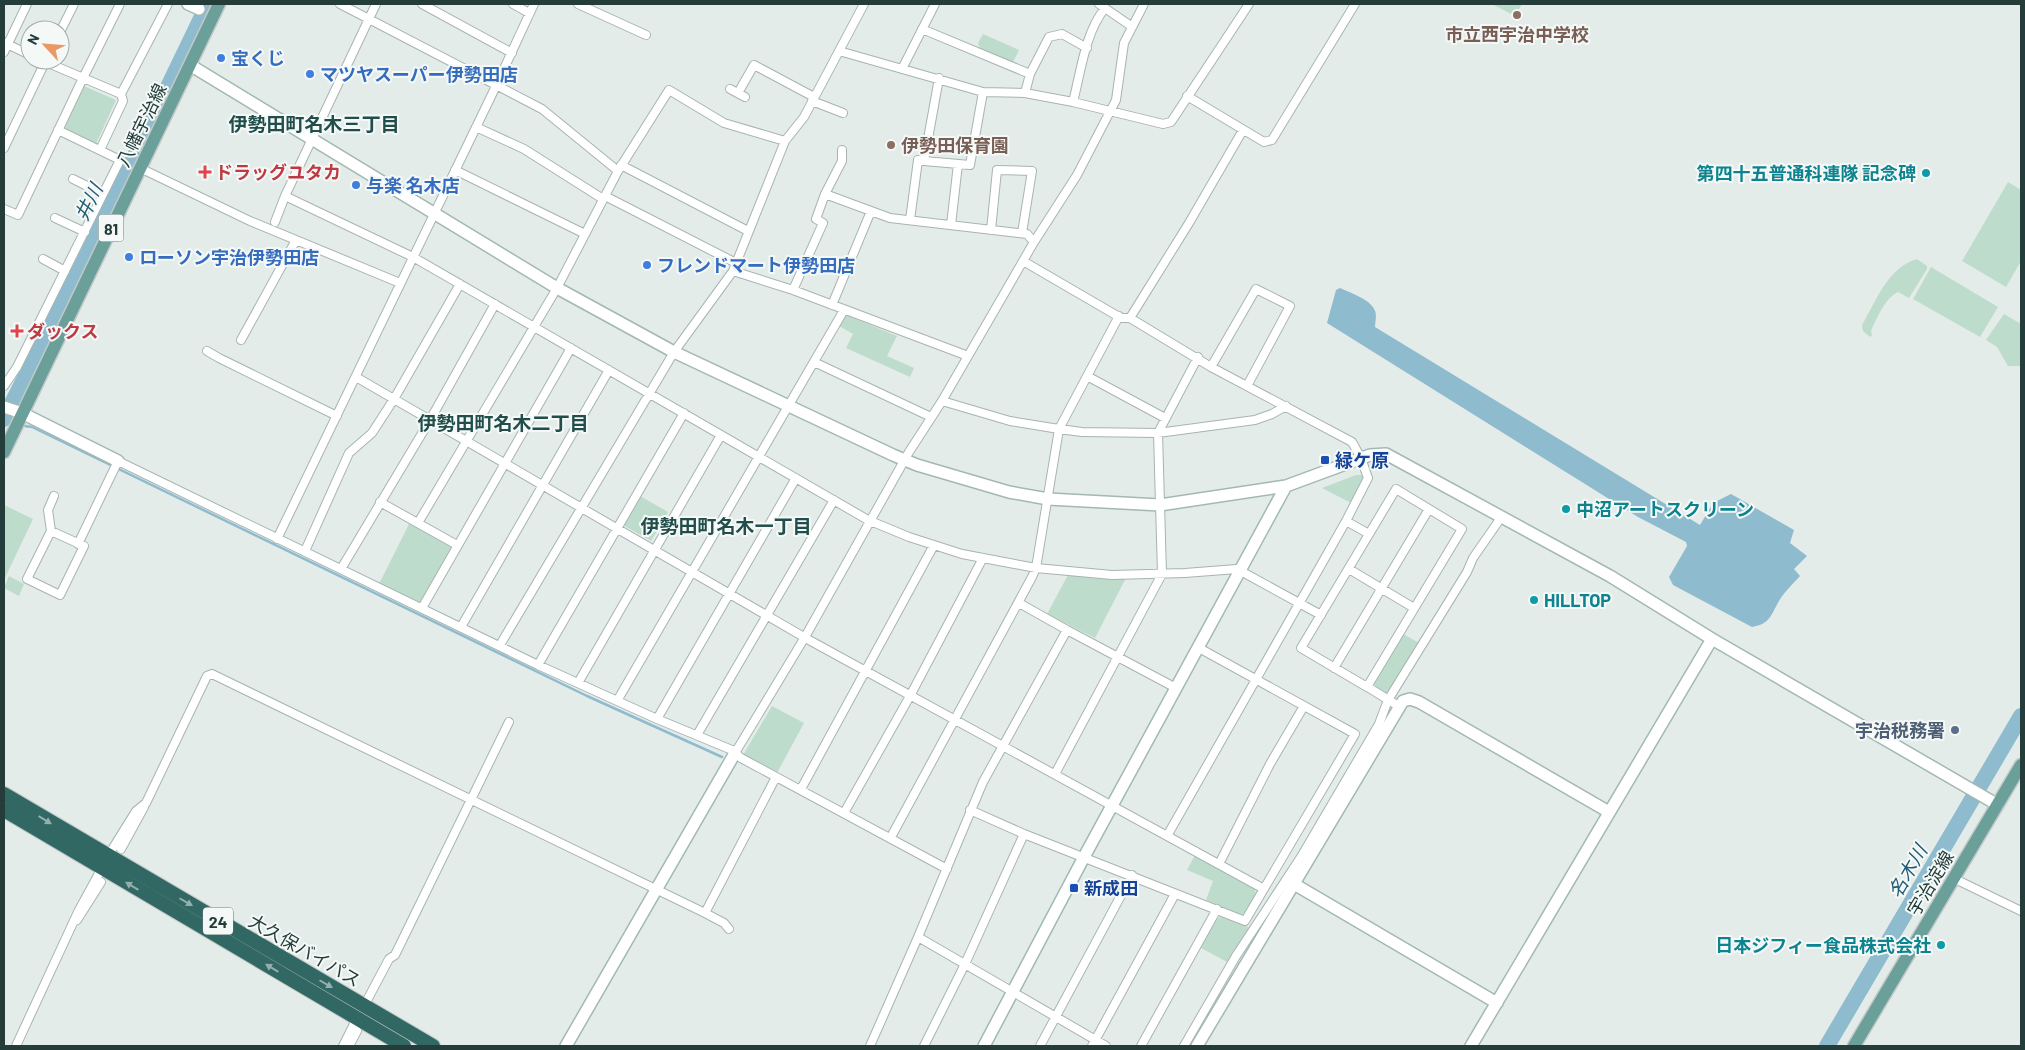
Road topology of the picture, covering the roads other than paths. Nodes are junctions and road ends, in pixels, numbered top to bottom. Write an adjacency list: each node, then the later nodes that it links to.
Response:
1 (27, 4): 26 (street)
2 (74, 4): 22 (street)
3 (120, 4): 36 (street)
4 (168, 4): 42 (street)
5 (219, 4): 20 (main road, 八幡宇治線 / 81)
6 (340, 4): 21 (street)
7 (376, 4): 21 (street)
8 (422, 4): 30 (street)
9 (513, 4): 19 (street)
10 (534, 4): 19 (street)
11 (578, 4): 25 (street)
12 (864, 4): 28 (street)
13 (935, 4): 24 (street)
14 (1144, 4): 23 (street)
15 (1248, 4): 43 (street)
16 (1355, 4): 50 (street)
17 (195, 6): 20 (street)
18 (1102, 6): 23 (street); 27 (street)
19 (530, 13): 30 (street)
20 (213, 17): 31 (main road, 八幡宇治線 / 81)
21 (368, 19): 38 (street); 51 (street)
22 (66, 20)
23 (1131, 26): 46 (street)
24 (922, 29): 32 (street); 35 (street)
25 (646, 35)
26 (5, 46): 29 (street)
27 (1087, 48): 35 (street); 45 (street)
28 (839, 50): 32 (street); 44 (street)
29 (20, 51)
30 (512, 53): 38 (street)
31 (190, 65): 51 (street); 58 (main road, 八幡宇治線 / 81)
32 (902, 69): 37 (street)
33 (40, 70): 53 (street)
34 (65, 70): 36 (street)
35 (1030, 74): 41 (street)
36 (83, 78): 42 (street); 49 (street)
37 (939, 78): 40 (street); 56 (street)
38 (496, 86): 48 (street); 59 (street)
39 (730, 89): 44 (street)
40 (983, 92): 41 (street); 57 (street)
41 (1025, 93): 45 (street)
42 (121, 94): 54 (street)
43 (1187, 96): 46 (street); 50 (street)
44 (813, 99): 47 (street); 52 (street)
45 (1073, 102): 46 (street)
46 (1110, 111): 79 (street)
47 (844, 113)
48 (476, 127): 60 (street); 65 (street)
49 (58, 130): 54 (street); 66 (street)
50 (1243, 130): 94 (street)
51 (313, 139): 64 (street); 68 (street)
52 (785, 141): 59 (street); 74 (street)
53 (4, 148)
54 (100, 150): 62 (street)
55 (842, 150): 63 (street)
56 (924, 161): 57 (street); 70 (street)
57 (958, 164): 72 (street)
58 (140, 168): 78 (street); 114 (main road, 八幡宇治線 / 81)
59 (620, 168): 65 (street); 74 (street)
60 (455, 170): 68 (street); 77 (street)
61 (73, 179): 62 (street)
62 (103, 194): 75 (street)
63 (825, 194): 67 (street); 89 (street)
64 (285, 196): 71 (street); 80 (street)
65 (604, 198): 77 (street); 83 (street)
66 (4, 209)
67 (870, 211): 70 (street); 91 (street)
68 (435, 212): 80 (street); 88 (street)
69 (55, 218): 75 (street)
70 (910, 220): 72 (street)
71 (275, 222)
72 (951, 225): 73 (street)
73 (991, 230): 76 (street); 76 (street)
74 (748, 231): 83 (street)
75 (85, 232): 84 (street)
76 (1022, 233): 79 (street)
77 (585, 234): 88 (street)
78 (296, 240): 86 (street); 96 (street)
79 (1034, 242): 82 (street)
80 (413, 257): 86 (street); 87 (street)
81 (43, 259): 84 (street)
82 (1023, 261): 93 (street); 100 (street)
83 (736, 263): 85 (street)
84 (65, 271): 107 (street)
85 (733, 271): 89 (street); 99 (street)
86 (400, 283): 106 (street)
87 (460, 284): 90 (street); 110 (street)
88 (557, 288): 95 (street); 99 (street)
89 (794, 290): 91 (street)
90 (495, 304): 95 (street); 119 (street)
91 (832, 305): 92 (street)
92 (844, 310): 100 (street); 102 (street)
93 (1119, 316): 94 (street); 105 (street)
94 (1130, 318): 101 (street)
95 (535, 327): 97 (street); 123 (street)
96 (241, 340)
97 (571, 348): 104 (street); 129 (street)
98 (208, 351): 116 (street)
99 (674, 352): 109 (street); 113 (street)
100 (968, 356): 111 (street)
101 (1198, 357): 103 (street); 118 (street)
102 (814, 362): 113 (street); 117 (street)
103 (1212, 367): 108 (street); 108 (street)
104 (609, 370): 109 (street); 131 (street)
105 (1087, 376): 118 (street); 120 (street)
106 (356, 377): 110 (street); 116 (street)
107 (4, 386)
108 (1247, 386): 112 (street)
109 (650, 394): 115 (street); 138 (street)
110 (394, 399): 119 (street); 152 (street)
111 (942, 401): 117 (street); 120 (street)
112 (1286, 406): 121 (street); 126 (street)
113 (788, 407): 125 (street); 127 (street)
114 (13, 411): 124 (main road, 八幡宇治線 / 81); 128 (street)
115 (684, 413): 122 (street); 144 (street)
116 (337, 416): 147 (street)
117 (932, 417): 127 (street)
118 (1164, 418): 121 (street)
119 (430, 420): 123 (street); 136 (street)
120 (1059, 429): 121 (street); 134 (street)
121 (1158, 433): 137 (street)
122 (721, 435): 125 (street); 151 (street)
123 (468, 442): 129 (street); 143 (street)
124 (4, 452)
125 (759, 456): 130 (street); 158 (street)
126 (1360, 458): 132 (street); 140 (street); 171 (street)
127 (905, 460): 134 (street); 141 (street)
128 (117, 463): 147 (street); 148 (street)
129 (504, 463): 131 (street); 149 (street)
130 (796, 478): 135 (street); 161 (street)
131 (542, 485): 138 (street); 168 (street)
132 (1286, 486): 137 (street); 157 (street)
133 (54, 496): 145 (street)
134 (1048, 499): 137 (street); 154 (street)
135 (834, 500): 141 (street); 167 (street)
136 (380, 502): 143 (street); 156 (street)
137 (1160, 505): 159 (street)
138 (582, 508): 144 (street); 172 (street)
139 (1429, 509): 146 (street); 160 (street); 165 (street)
140 (1346, 521): 146 (street); 162 (street)
141 (871, 522): 150 (street); 170 (street)
142 (1498, 522): 183 (street)
143 (418, 523): 149 (street)
144 (617, 528): 151 (street); 175 (street)
145 (51, 531): 148 (street); 148 (street)
146 (1370, 534): 155 (street)
147 (277, 538): 152 (street)
148 (78, 544)
149 (457, 545): 164 (street)
150 (934, 545): 153 (street); 177 (street)
151 (654, 550): 158 (street); 179 (street)
152 (304, 551): 156 (street)
153 (983, 558): 154 (street); 182 (street)
154 (1036, 568): 159 (street); 163 (street)
155 (1349, 568): 160 (street); 166 (street)
156 (341, 569): 164 (street)
157 (1241, 571): 159 (street); 162 (street); 173 (street)
158 (692, 572): 161 (street); 184 (street)
159 (1162, 574): 174 (street)
160 (1381, 588): 165 (street); 176 (street)
161 (730, 594): 167 (street); 187 (street)
162 (1300, 602): 166 (street); 178 (street)
163 (1019, 603): 169 (street); 188 (street)
164 (422, 608): 168 (street)
165 (1414, 608): 180 (street)
166 (1321, 614): 176 (street)
167 (767, 616): 170 (street); 190 (street)
168 (461, 627): 172 (street)
169 (1067, 630): 174 (street); 191 (street)
170 (805, 638): 177 (street); 192 (street)
171 (1712, 639): 201 (street); 204 (street)
172 (500, 645): 175 (street)
173 (1199, 648): 178 (street); 181 (street)
174 (1118, 656): 181 (street); 194 (street)
175 (538, 665): 179 (street)
176 (1334, 668): 180 (street)
177 (865, 671): 182 (street); 196 (street)
178 (1256, 679): 185 (street); 207 (street)
179 (578, 683): 184 (street)
180 (1366, 687): 183 (street)
181 (1176, 688): 200 (street)
182 (910, 696): 188 (street); 205 (street)
183 (1388, 700): 186 (street); 245 (street)
184 (617, 701): 187 (street)
185 (1304, 706): 211 (street); 217 (street)
186 (1400, 707): 204 (street); 216 (street)
187 (657, 719): 190 (street)
188 (955, 720): 191 (street); 208 (street)
189 (509, 722): 198 (street)
190 (697, 735): 192 (street)
191 (1003, 746): 194 (street); 203 (street)
192 (735, 753): 195 (street); 218 (street)
193 (2021, 765): 201 (main road, 宇治淀線)
194 (1055, 774): 200 (street)
195 (776, 776): 196 (street); 222 (street)
196 (801, 789): 205 (street)
197 (4, 794): 212 (highway, 大久保バイパス / 24, one-way to 212)
198 (470, 800): 199 (street); 218 (street); 226 (street)
199 (146, 803): 209 (street); 212 (street)
200 (1112, 805): 207 (street); 210 (street)
201 (1998, 806): 215 (main road, 宇治淀線)
202 (4, 810): 212 (highway, 大久保バイパス / 24)
203 (970, 810): 206 (street); 213 (street)
204 (1609, 812): 229 (street)
205 (844, 813): 208 (street)
206 (1024, 834): 210 (street); 227 (street)
207 (1166, 836): 211 (street)
208 (890, 838): 213 (street)
209 (121, 849)
210 (1084, 857): 214 (street); 228 (street)
211 (1218, 864): 217 (street)
212 (104, 869): 223 (street); 223 (street); 230 (highway, 大久保バイパス / 24)
213 (947, 869): 225 (street)
214 (1132, 875): 219 (street); 231 (street)
215 (1953, 878): 221 (street); 248 (main road, 宇治淀線)
216 (1294, 884): 229 (street); 246 (street)
217 (1264, 889): 220 (street)
218 (656, 890): 222 (street); 238 (street)
219 (1175, 894): 220 (street); 232 (street)
220 (1217, 909): 244 (street)
221 (2021, 911)
222 (705, 913): 224 (street)
223 (74, 922): 233 (street)
224 (729, 929)
225 (918, 936): 227 (street); 239 (street)
226 (395, 955): 230 (street); 230 (street)
227 (965, 964): 228 (street); 240 (street)
228 (1013, 992): 231 (street); 241 (street)
229 (1497, 1003): 247 (street)
230 (363, 1014): 234 (street); 235 (street); 236 (highway, 大久保バイパス / 24); 237 (highway, 大久保バイパス / 24)
231 (1056, 1016): 232 (street); 242 (street)
232 (1093, 1043): 243 (street)
233 (16, 1046)
234 (343, 1046)
235 (349, 1046)
236 (404, 1046)
237 (433, 1046)
238 (566, 1046)
239 (870, 1046)
240 (924, 1046)
241 (984, 1046)
242 (1040, 1046)
243 (1106, 1046)
244 (1141, 1046)
245 (1184, 1046)
246 (1197, 1046)
247 (1471, 1046)
248 (1854, 1046)

